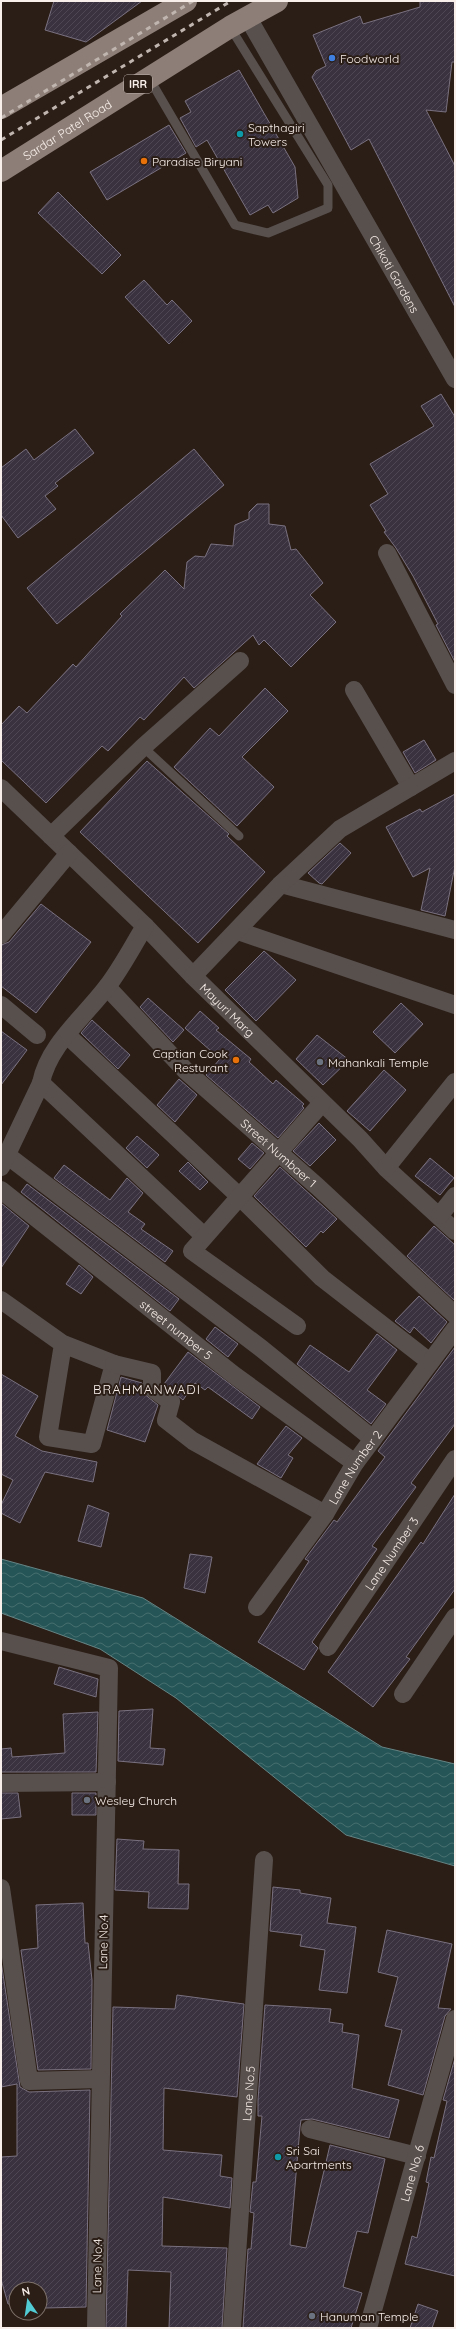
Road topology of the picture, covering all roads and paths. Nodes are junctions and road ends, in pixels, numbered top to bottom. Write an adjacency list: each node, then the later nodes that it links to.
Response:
1 (186, 1): 5 (main road)
2 (277, 1): 3 (main road, Sardar Patel Road / IRR)
3 (239, 21): 4 (main road, Sardar Patel Road / IRR); 4 (lane); 7 (street, Chikoti Gardens)
4 (149, 78): 6 (main road, Sardar Patel Road / IRR)
5 (1, 107)
6 (1, 171)
7 (455, 379)
8 (387, 554): 10 (street)
9 (240, 661): 12 (street)
10 (455, 685)
11 (354, 690): 15 (street)
12 (143, 747): 16 (street); 17 (lane)
13 (455, 761): 15 (street)
14 (1, 788): 16 (street, Mayuri Marg)
15 (411, 788): 19 (street)
16 (51, 836): 18 (street, Mayuri Marg)
17 (239, 836)
18 (69, 853): 20 (street, Mayuri Marg); 23 (street)
19 (281, 884): 21 (street); 22 (street)
20 (145, 926): 24 (street, Mayuri Marg); 25 (street)
21 (455, 930)
22 (238, 931): 24 (street); 27 (street)
23 (1, 935)
24 (193, 976): 32 (street, Mayuri Marg)
25 (107, 987): 29 (street); 33 (street, Street Numbaer 1)
26 (1, 1004): 28 (street)
27 (455, 1005)
28 (37, 1035)
29 (67, 1035): 31 (street); 37 (street)
30 (455, 1082): 35 (street)
31 (41, 1083): 34 (street); 41 (street)
32 (322, 1103): 33 (street); 35 (street, Mayuri Marg)
33 (278, 1153): 37 (street); 43 (street, Street Numbaer 1)
34 (5, 1162): 49 (street)
35 (386, 1168): 39 (street, Mayuri Marg)
36 (1, 1190): 51 (street, street number 5)
37 (240, 1196): 41 (street); 47 (street)
38 (455, 1196): 39 (street)
39 (440, 1215): 40 (street, Mayuri Marg)
40 (455, 1231)
41 (204, 1236): 44 (street)
42 (1, 1300): 46 (street)
43 (455, 1316)
44 (298, 1326)
45 (455, 1329): 47 (street, Lane Number 2)
46 (63, 1344): 48 (street); 48 (street)
47 (430, 1362): 49 (street, Lane Number 2)
48 (114, 1364): 52 (street)
49 (373, 1439): 51 (street, Lane Number 2)
50 (455, 1459): 56 (street, Lane Number 3)
51 (355, 1463): 52 (street, Lane Number 2)
52 (325, 1514): 53 (street, Lane Number 2)
53 (257, 1607)
54 (455, 1617): 57 (street)
55 (1, 1641): 58 (street, Lane No.4)
56 (328, 1647)
57 (403, 1694)
58 (107, 1782): 59 (street); 63 (street, Lane No.4)
59 (1, 1783)
60 (264, 1860): 67 (street, Lane No.5)
61 (1, 1888): 63 (street)
62 (455, 2018): 65 (street, Lane No. 6)
63 (100, 2079): 66 (street, Lane No.4)
64 (310, 2129): 65 (street)
65 (416, 2156): 68 (street, Lane No. 6)
66 (96, 2328)
67 (232, 2328)
68 (368, 2328)

